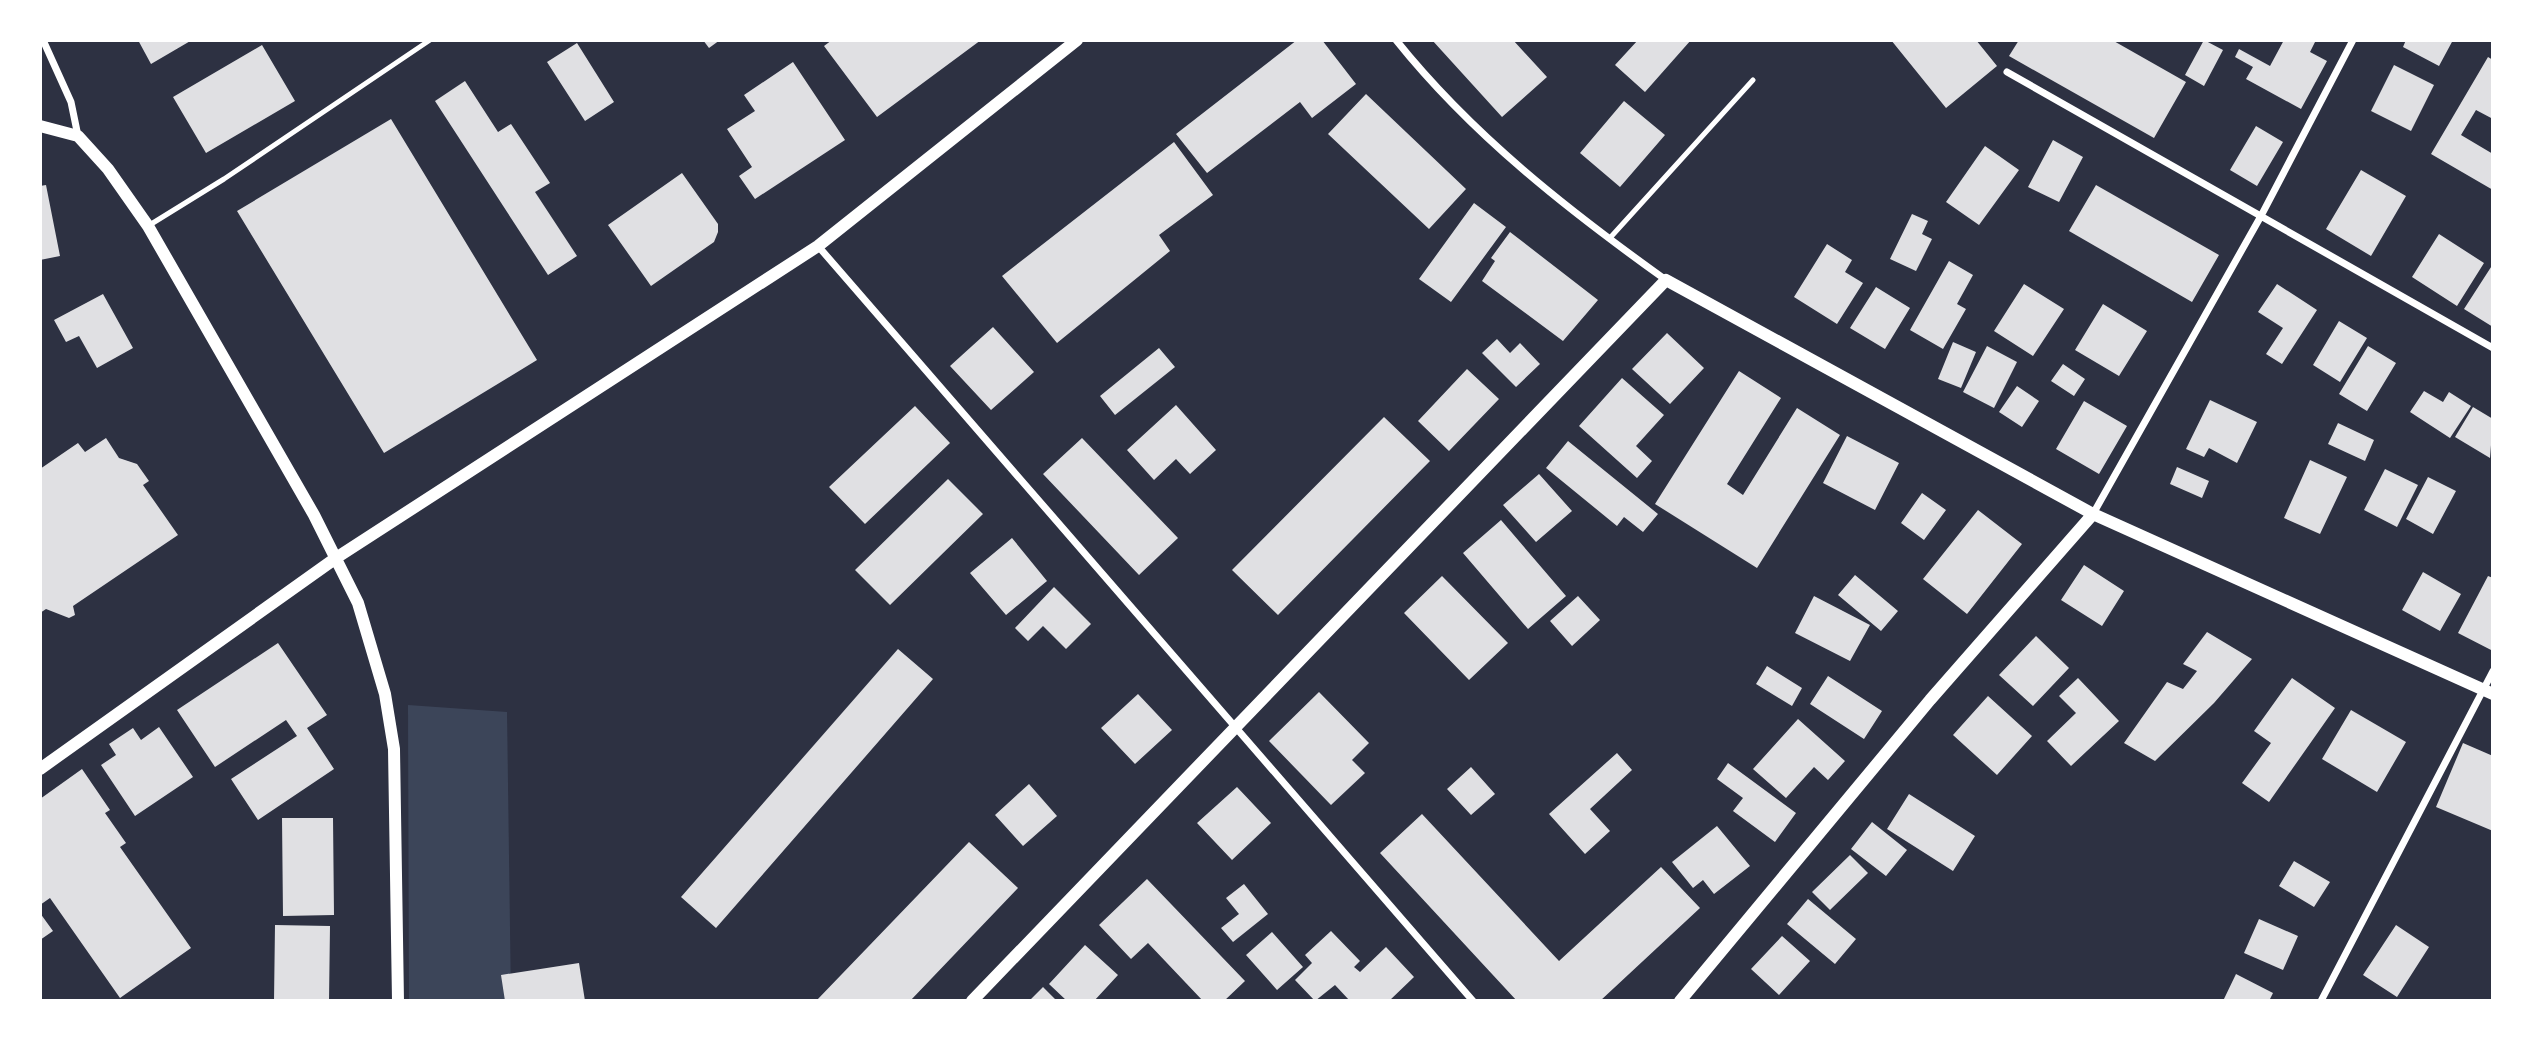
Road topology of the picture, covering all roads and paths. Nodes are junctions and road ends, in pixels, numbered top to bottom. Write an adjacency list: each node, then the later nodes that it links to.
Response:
1 (43, 40): 9 (street)
2 (430, 40): 11 (lane)
3 (1077, 40): 13 (street)
4 (1396, 40): 12 (street)
5 (2353, 40): 10 (street)
6 (2007, 72): 10 (street)
7 (1753, 80): 12 (lane)
8 (40, 126): 9 (street)
9 (78, 136): 11 (street)
10 (2261, 216): 15 (street); 16 (street)
11 (148, 226): 17 (street)
12 (1609, 239): 14 (street)
13 (818, 246): 17 (street); 20 (street)
14 (1666, 280): 16 (street); 20 (street)
15 (2493, 348)
16 (2093, 514): 19 (street); 25 (street)
17 (336, 558): 21 (street); 22 (street)
18 (2493, 671): 19 (street)
19 (2488, 691): 26 (street)
20 (1234, 727): 23 (street); 24 (street)
21 (40, 769)
22 (398, 1001)
23 (972, 1001)
24 (1473, 1001)
25 (1680, 1001)
26 (2320, 1001)

